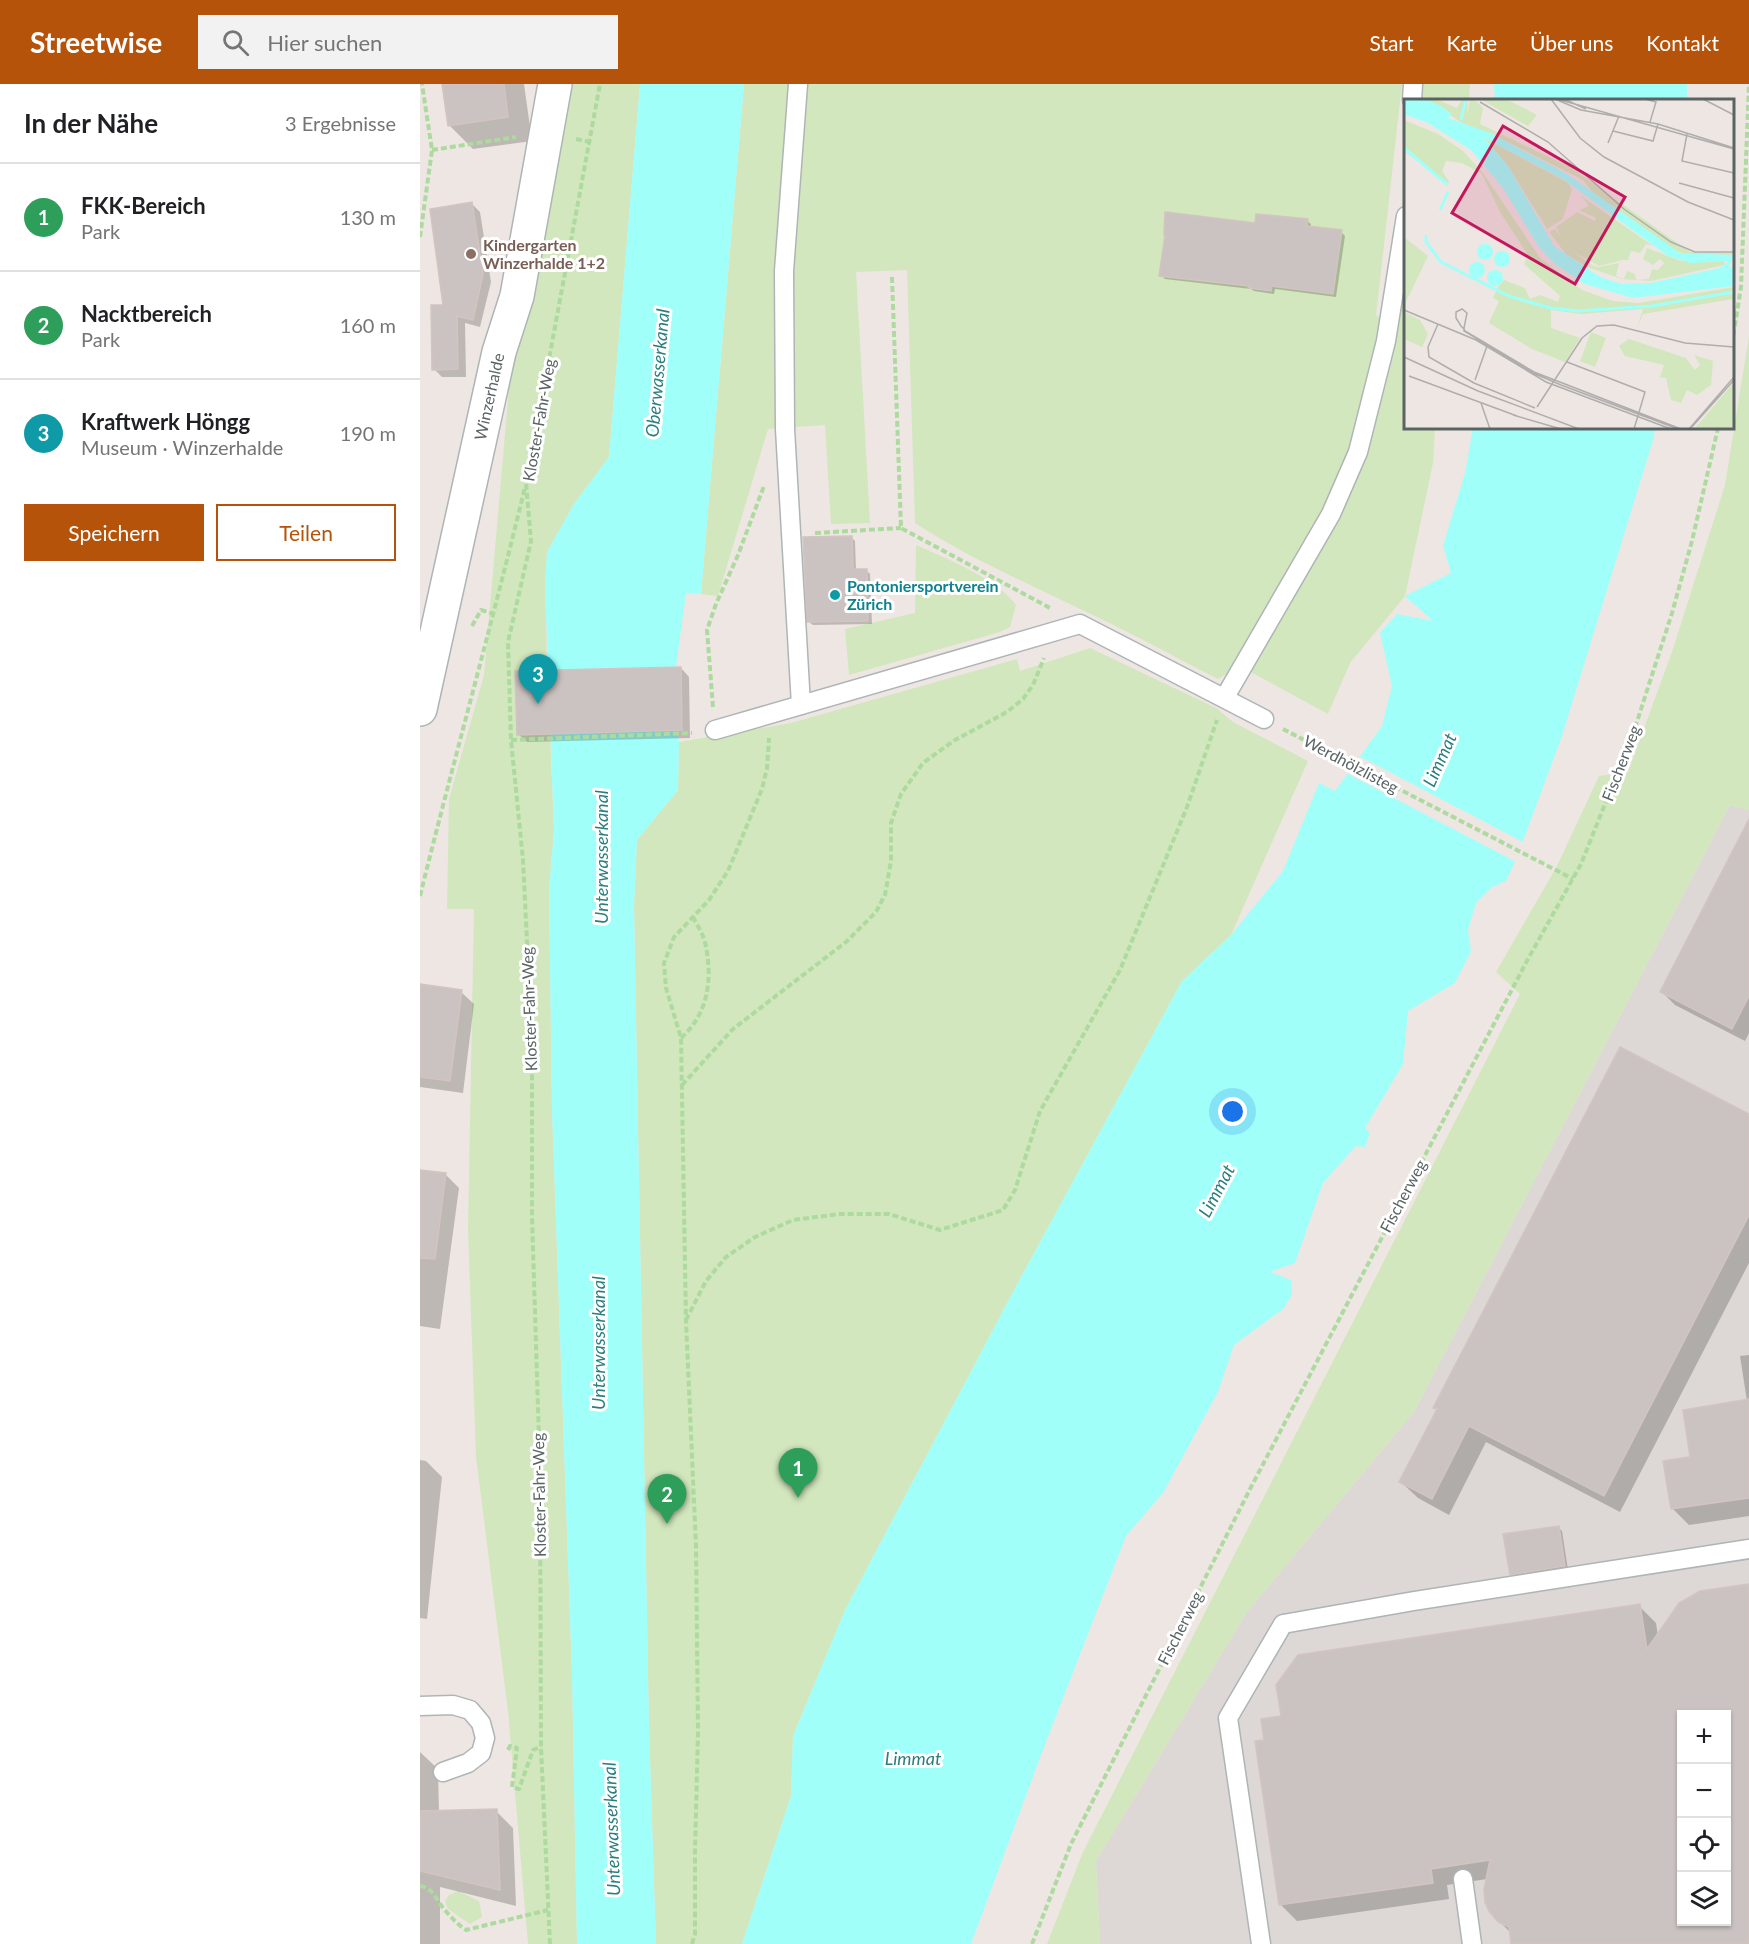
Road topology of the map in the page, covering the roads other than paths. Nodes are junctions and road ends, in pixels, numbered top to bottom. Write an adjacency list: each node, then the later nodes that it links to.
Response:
1 (555, 84): 8 (street, Winzerhalde)
2 (798, 84): 7 (lane)
3 (1413, 84): 4 (lane)
4 (1412, 99)
5 (1404, 228): 6 (lane)
6 (1225, 697): 7 (lane); 9 (lane)
7 (801, 705): 10 (lane)
8 (420, 709)
9 (1264, 719)
10 (715, 730)
11 (1749, 1549): 15 (lane)
12 (420, 1706): 13 (lane)
13 (443, 1772)
14 (1463, 1879): 16 (lane)
15 (1261, 1944)
16 (1472, 1944)

